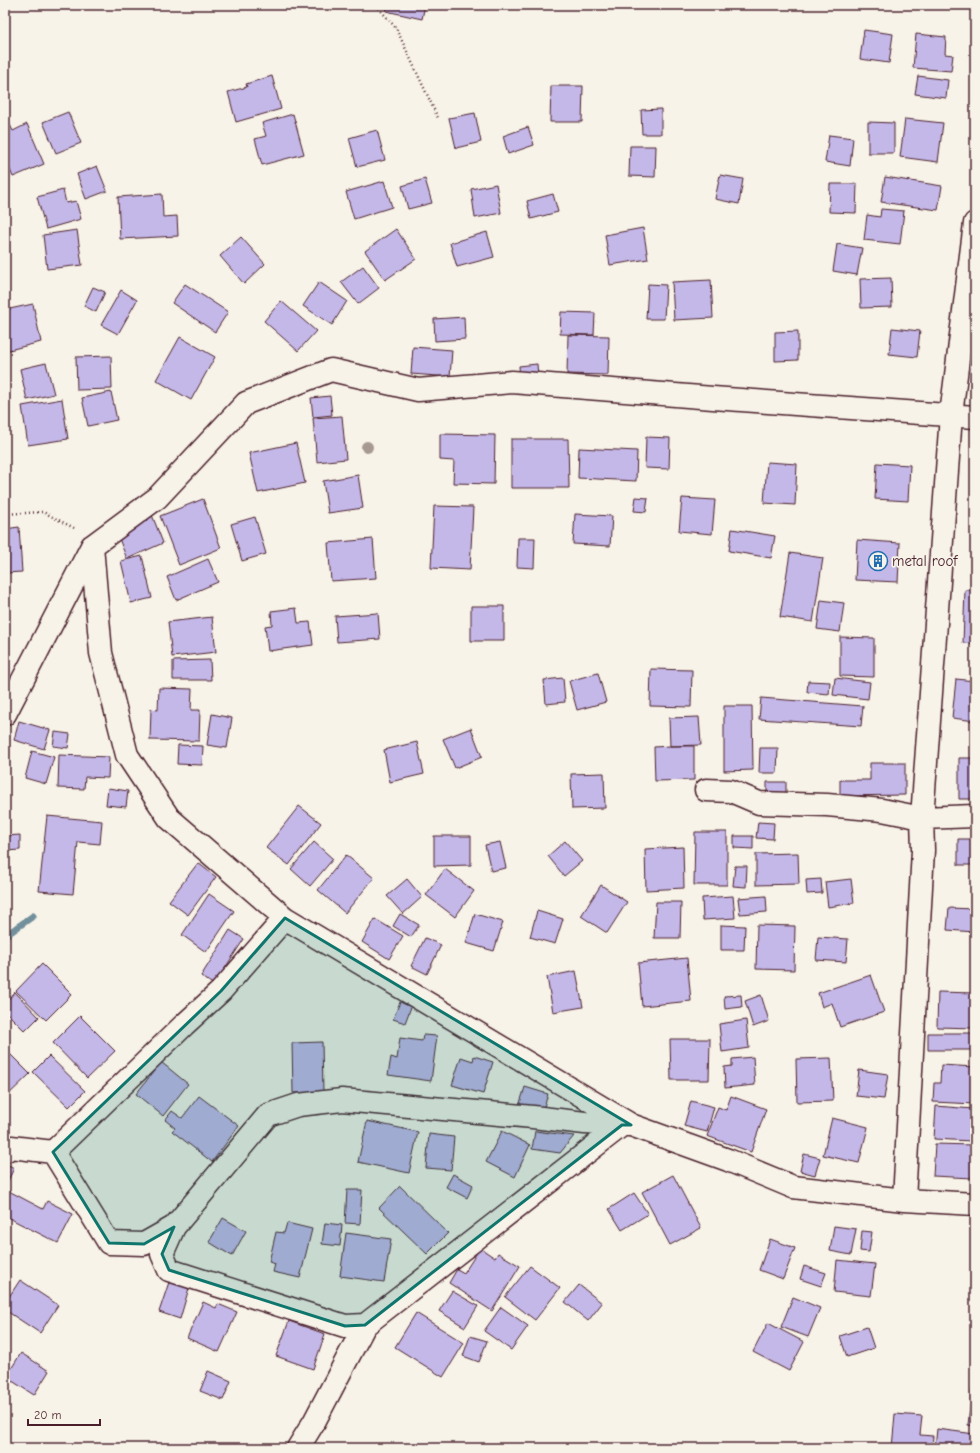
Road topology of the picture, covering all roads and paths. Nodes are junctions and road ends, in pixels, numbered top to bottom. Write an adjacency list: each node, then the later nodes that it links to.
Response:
1 (376, 5): 2 (path)
2 (438, 118)
3 (975, 223): 4 (street)
4 (951, 415): 5 (street); 7 (street); 11 (street)
5 (975, 417)
6 (5, 514): 7 (path)
7 (86, 538): 8 (street); 12 (street)
8 (5, 714)
9 (706, 790): 11 (street)
10 (975, 816): 11 (street)
11 (922, 818): 16 (street)
12 (285, 918): 13 (street); 15 (street)
13 (626, 1125): 16 (street); 18 (street); 19 (street)
14 (5, 1151): 15 (street)
15 (52, 1152): 18 (street)
16 (904, 1200): 17 (street)
17 (975, 1204)
18 (174, 1227): 19 (street)
19 (365, 1325): 20 (street)
20 (298, 1448)

